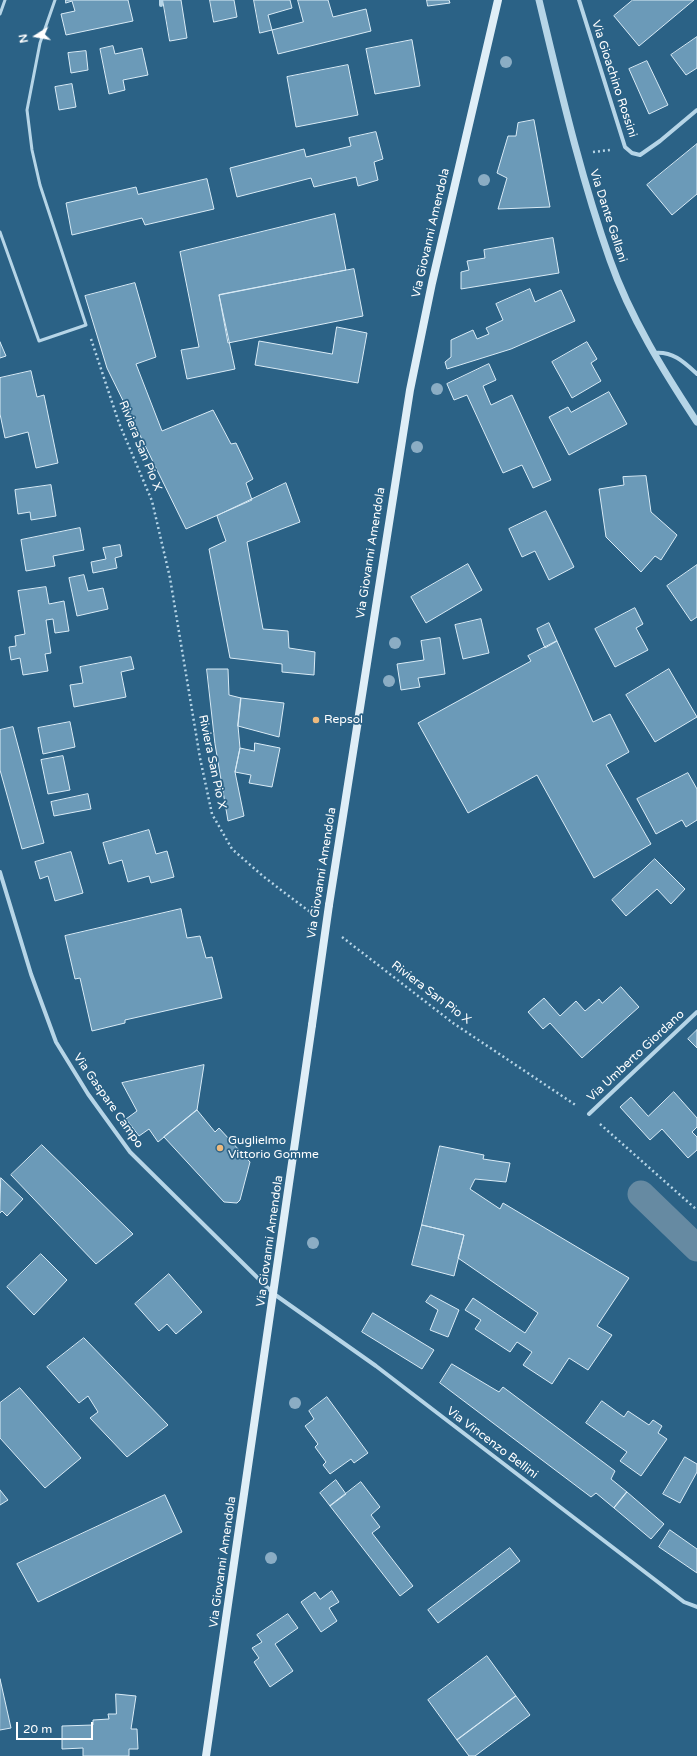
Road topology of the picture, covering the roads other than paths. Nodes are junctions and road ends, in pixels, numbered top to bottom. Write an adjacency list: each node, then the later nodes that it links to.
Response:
1 (5, 0): 8 (lane)
2 (55, 0): 10 (lane)
3 (161, 0): 7 (street)
4 (498, 0): 17 (main road, Via Giovanni Amendola, bridge)
5 (539, 0): 11 (street, Via Dante Gallani)
6 (579, 0): 9 (street, Via Gioachino Rossini)
7 (160, 5)
8 (0, 14)
9 (697, 110)
10 (0, 232)
11 (654, 353): 12 (street); 13 (street, Via Dante Gallani)
12 (697, 374)
13 (697, 422)
14 (0, 872): 17 (street, Via Gaspare Campo)
15 (697, 1012): 16 (street, Via Umberto Giordano)
16 (589, 1114)
17 (274, 1294): 18 (street, Via Vincenzo Bellini); 19 (main road, Via Giovanni Amendola)
18 (697, 1607)
19 (206, 1756)

